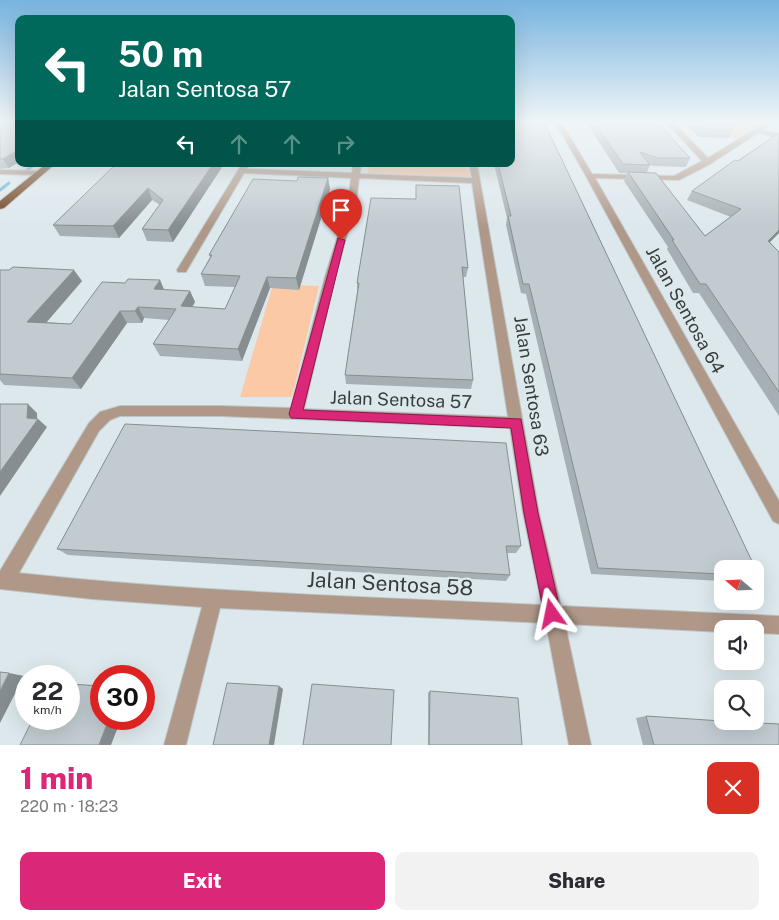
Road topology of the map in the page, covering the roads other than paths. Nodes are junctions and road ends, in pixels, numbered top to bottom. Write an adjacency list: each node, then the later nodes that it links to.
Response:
1 (579, 157): 12 (street, Jalan Sentosa 64)
2 (702, 157): 4 (street)
3 (716, 157): 4 (street)
4 (707, 162): 12 (street)
5 (47, 167): 10 (highway)
6 (244, 167): 11 (street); 16 (street)
7 (356, 167): 11 (street)
8 (474, 167): 14 (street, Jalan Sentosa 63)
9 (0, 172): 10 (street)
10 (36, 176): 13 (street); 15 (highway)
11 (355, 176): 14 (street); 17 (street)
12 (590, 176): 19 (street, Jalan Sentosa 64)
13 (0, 178)
14 (477, 181): 18 (street, Jalan Sentosa 63)
15 (0, 206)
16 (182, 270)
17 (296, 414): 18 (street, Jalan Sentosa 57); 20 (street, Jalan Sentosa 57)
18 (516, 423): 22 (street, Jalan Sentosa 63)
19 (779, 516)
20 (3, 580): 21 (street, Jalan Sentosa 58)
21 (213, 599): 22 (street, Jalan Sentosa 58); 24 (street)
22 (552, 614): 23 (street, Jalan Sentosa 58); 25 (street, Jalan Sentosa 63)
23 (779, 625)
24 (175, 745)
25 (580, 745)

